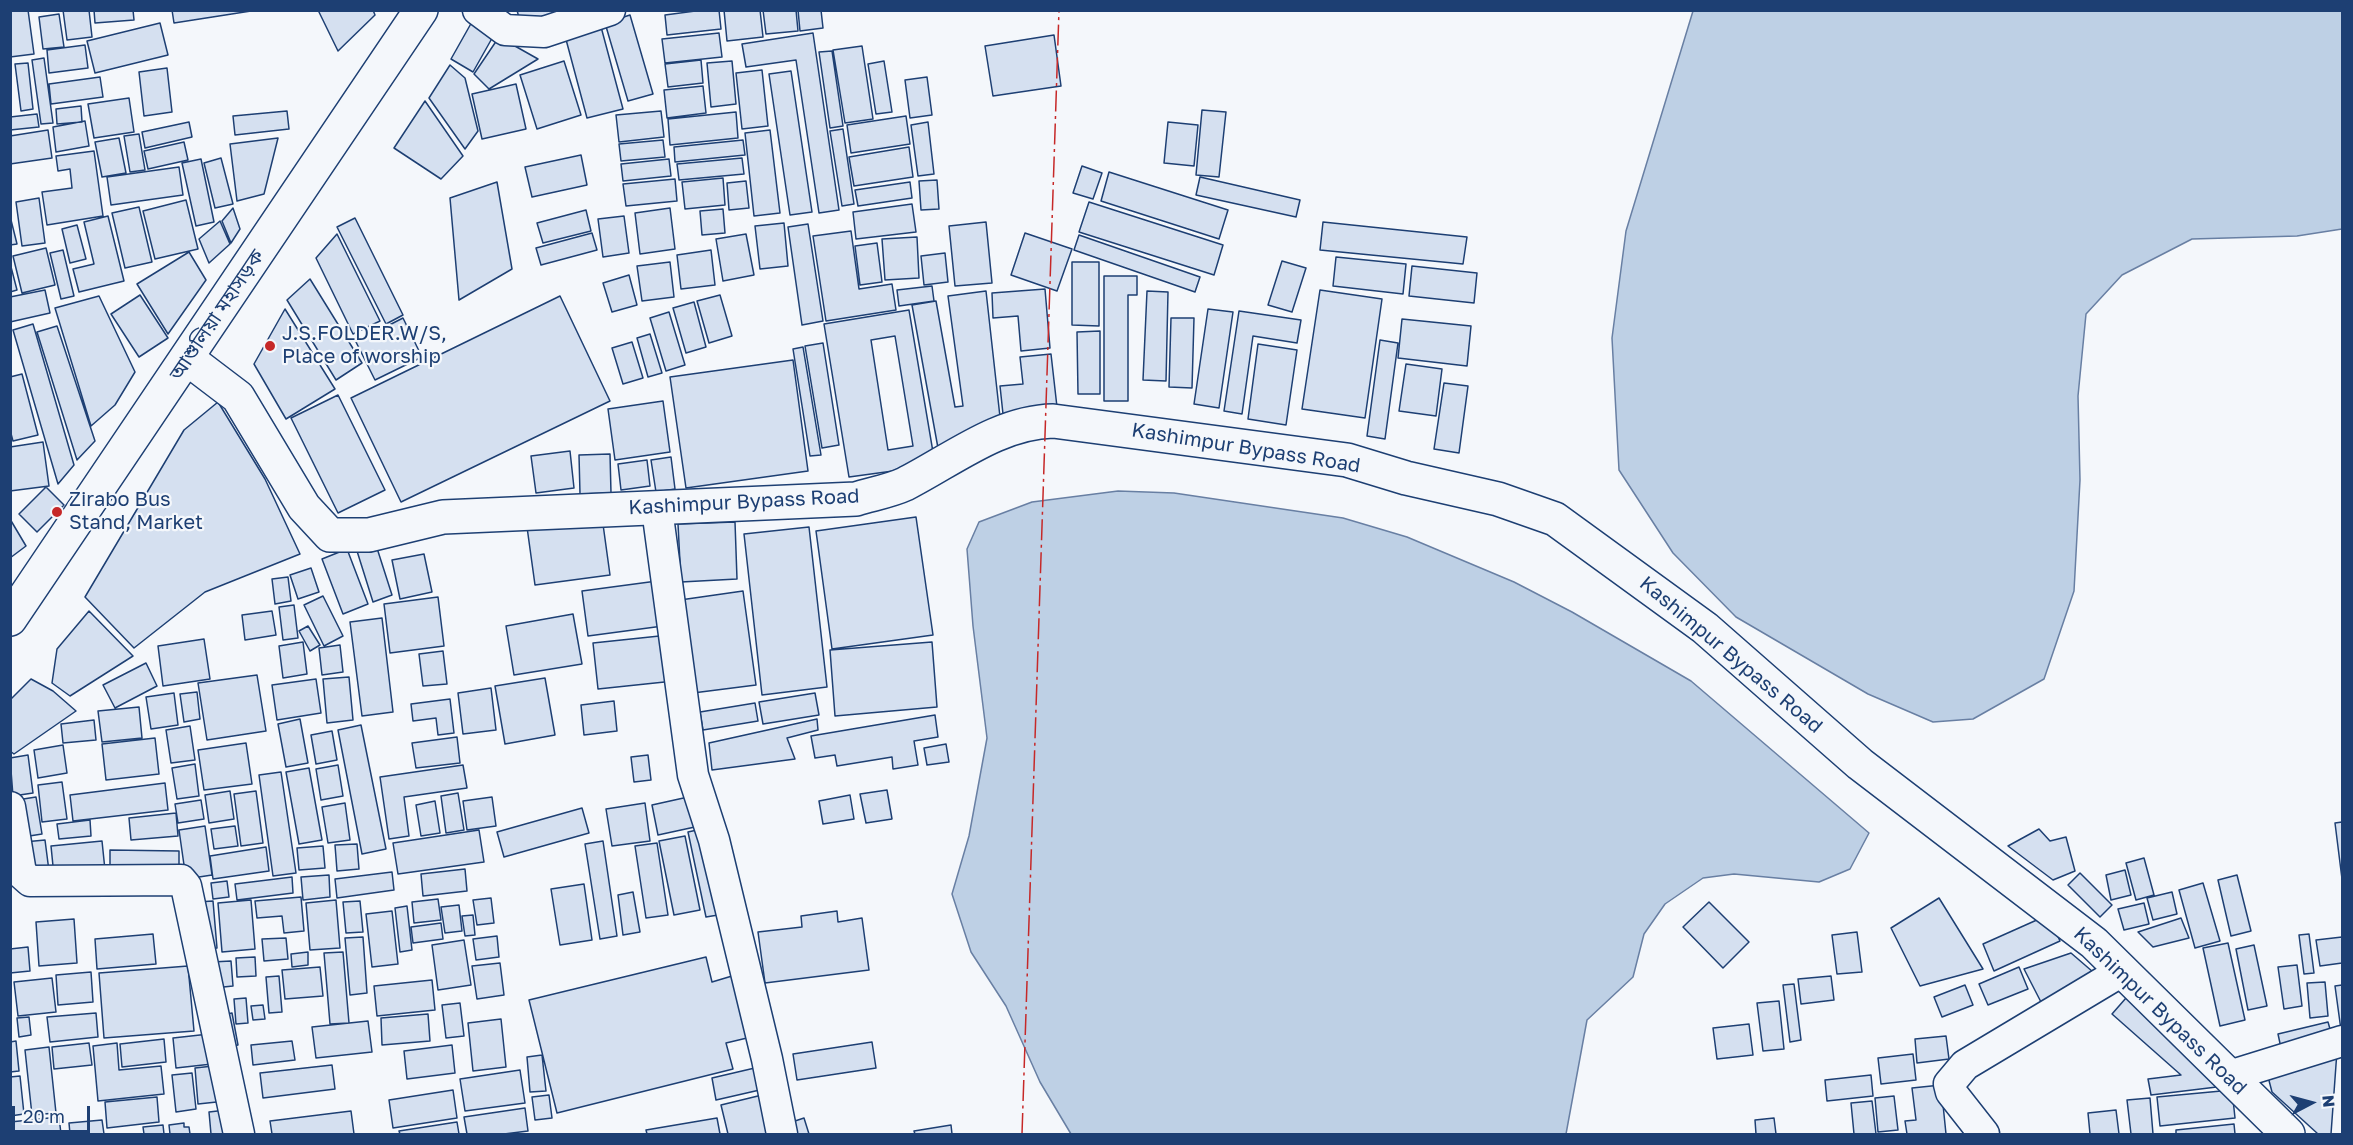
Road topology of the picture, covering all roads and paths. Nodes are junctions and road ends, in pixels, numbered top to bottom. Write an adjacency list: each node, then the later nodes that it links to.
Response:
1 (421, 10): 4 (main road, আশুলিয়া মহাসড়ক)
2 (478, 10): 3 (street)
3 (610, 10)
4 (188, 358): 5 (main road, Kashimpur Bypass Road); 6 (main road, আশুলিয়া মহাসড়ক)
5 (657, 509): 8 (main road, Kashimpur Bypass Road); 12 (street)
6 (10, 619)
7 (10, 807): 11 (street)
8 (2122, 971): 10 (main road, Kashimpur Bypass Road); 13 (street)
9 (2343, 1041): 10 (street)
10 (2229, 1076): 14 (main road, Kashimpur Bypass Road)
11 (239, 1134)
12 (782, 1134)
13 (1984, 1134)
14 (2288, 1134)

